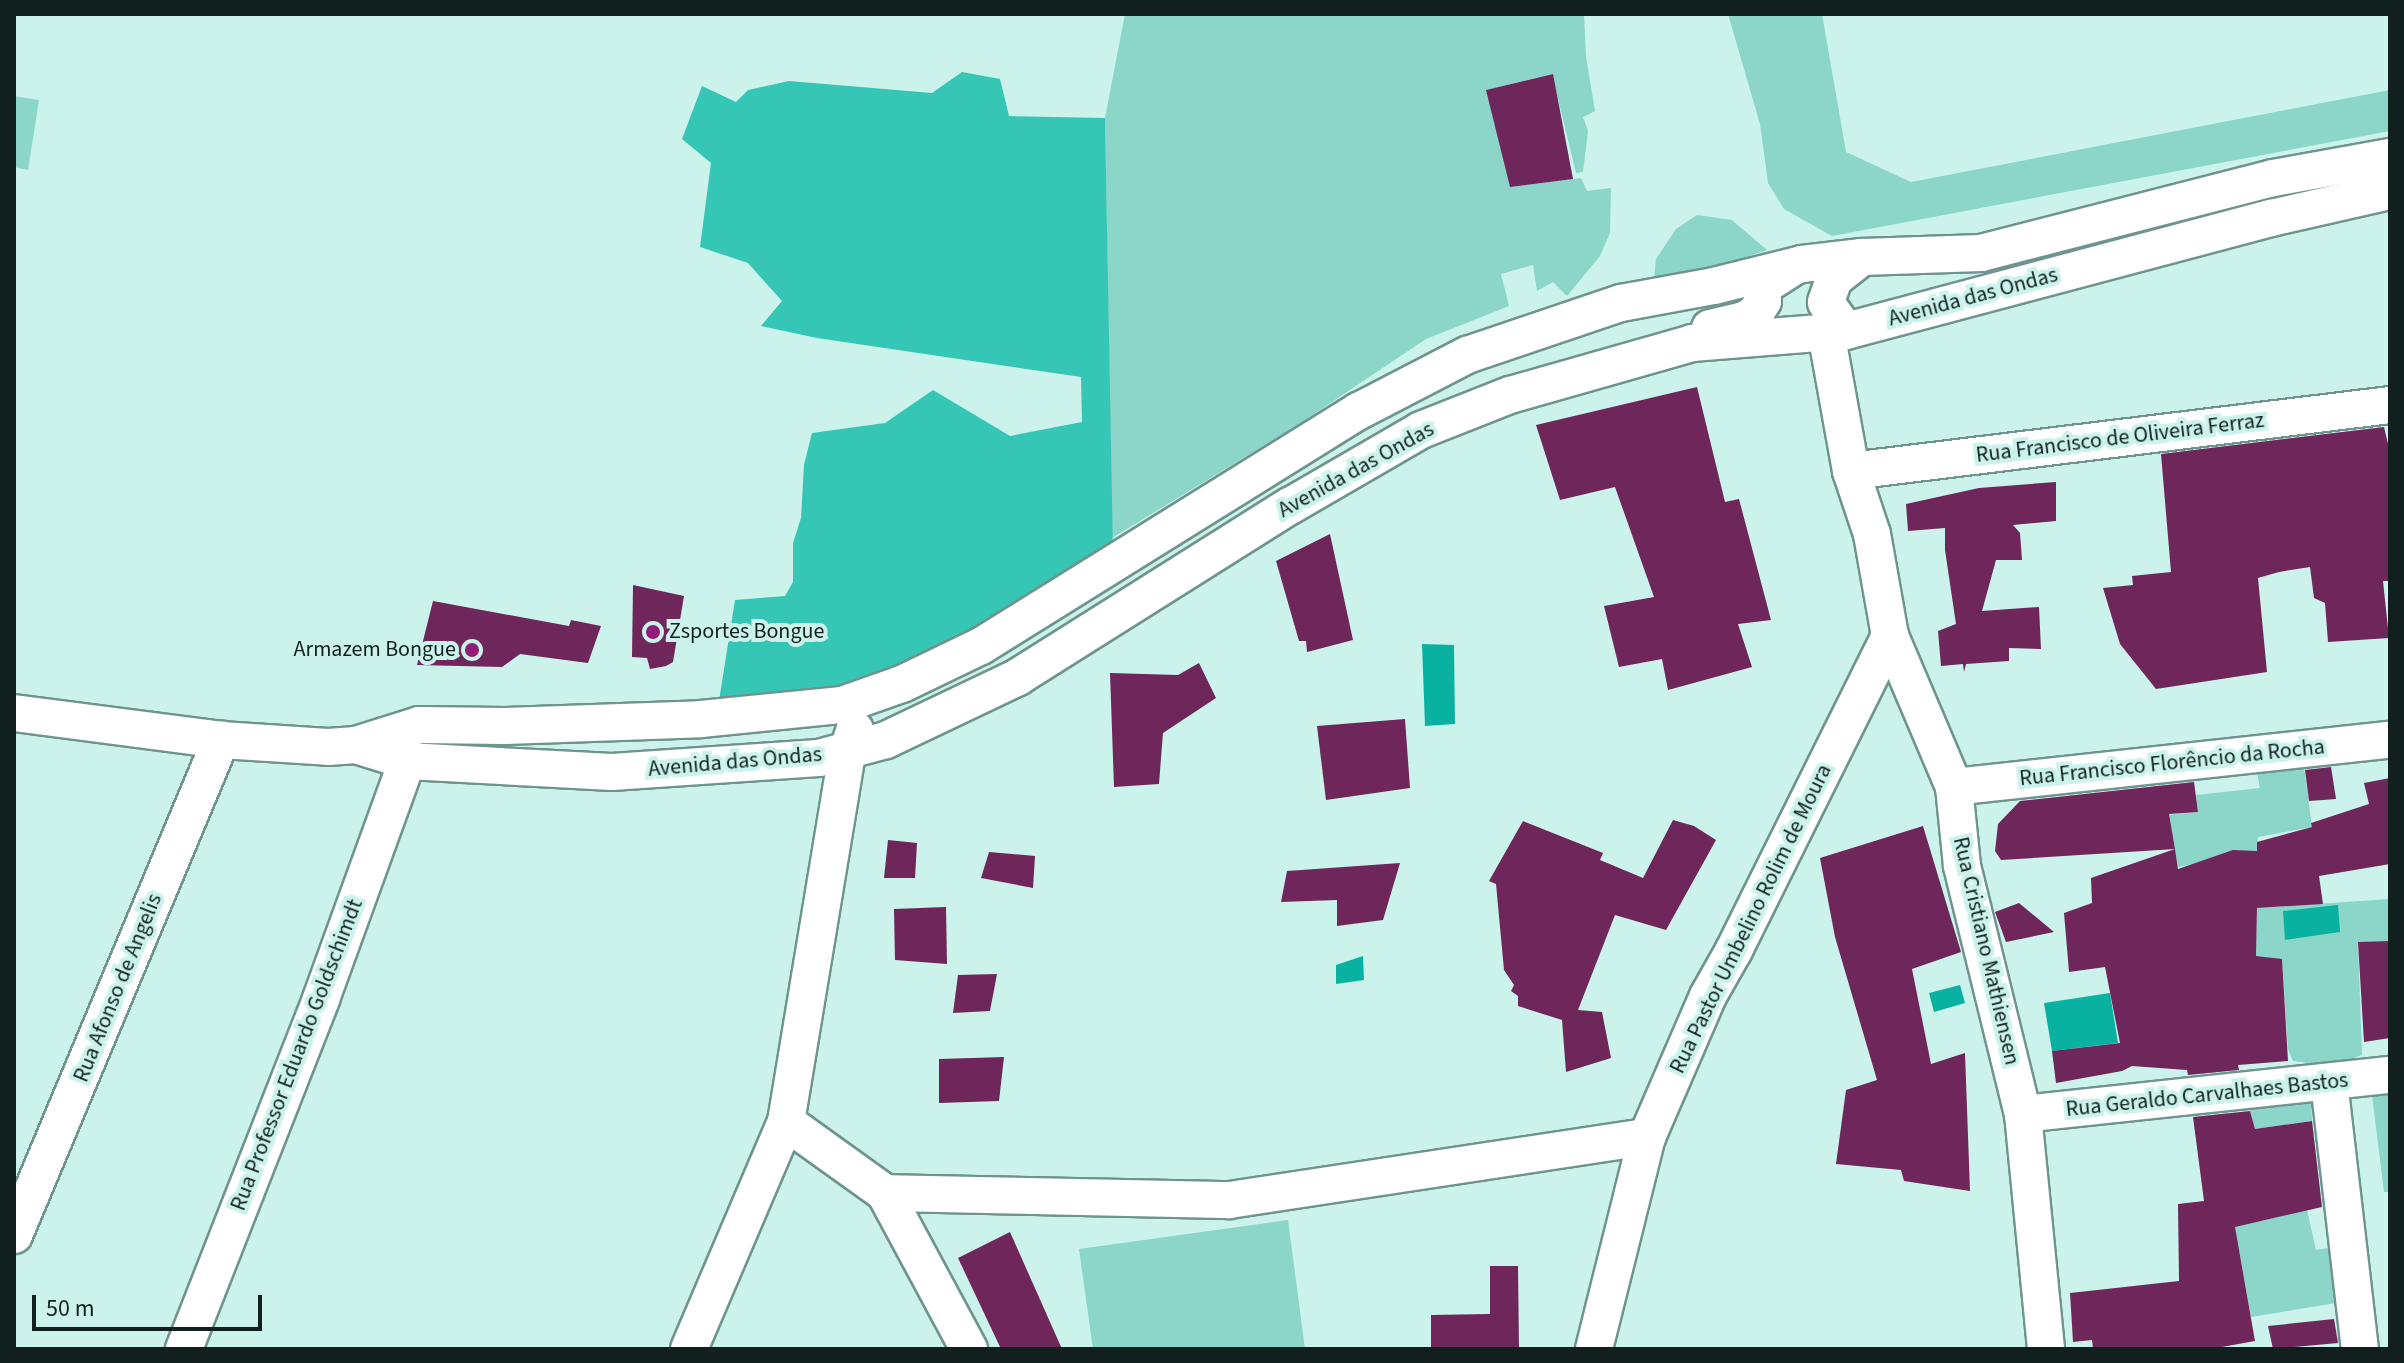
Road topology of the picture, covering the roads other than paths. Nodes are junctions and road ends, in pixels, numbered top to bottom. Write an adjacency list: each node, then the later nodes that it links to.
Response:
1 (2390, 157): 3 (street, Avenida das Ondas)
2 (2390, 191): 5 (street, Avenida das Ondas)
3 (1862, 257): 4 (street, Avenida das Ondas); 5 (street, Rua Cristiano Mathiensen)
4 (1802, 264): 6 (street); 10 (street, Avenida das Ondas)
5 (1836, 332): 6 (street, Avenida das Ondas); 8 (street, Rua Cristiano Mathiensen)
6 (1650, 353): 17 (street, Avenida das Ondas)
7 (2390, 405): 8 (street, Rua Francisco de Oliveira Ferraz)
8 (1851, 471): 9 (street, Rua Cristiano Mathiensen)
9 (1890, 636): 21 (street, Rua Cristiano Mathiensen); 26 (street, Rua Pastor Umbelino Rolim de Moura)
10 (865, 697): 12 (street, Avenida das Ondas); 17 (street)
11 (14, 713): 14 (street, Avenida das Ondas)
12 (581, 721): 13 (street, Avenida das Ondas); 20 (street)
13 (524, 725): 16 (street, Avenida das Ondas); 19 (street)
14 (221, 740): 16 (street, Avenida das Ondas); 28 (street, Rua Afonso de Angelis)
15 (2390, 740): 21 (street, Rua Francisco Florêncio da Rocha)
16 (356, 745): 18 (street, Avenida das Ondas)
17 (848, 749): 20 (street, Avenida das Ondas); 25 (street)
18 (407, 761): 19 (street, Avenida das Ondas); 29 (street, Rua Professor Eduardo Goldschimdt)
19 (519, 765): 20 (street, Avenida das Ondas)
20 (573, 768)
21 (1954, 787): 24 (street, Rua Cristiano Mathiensen)
22 (2390, 1075): 23 (street, Rua Geraldo Carvalhaes Bastos)
23 (2329, 1082): 24 (street, Rua Geraldo Carvalhaes Bastos); 34 (street)
24 (2023, 1114): 33 (street, Rua Cristiano Mathiensen)
25 (786, 1122): 27 (street); 30 (street)
26 (1647, 1137): 27 (street); 32 (street, Rua Pastor Umbelino Rolim de Moura)
27 (885, 1193): 31 (street)
28 (14, 1235)
29 (184, 1349)
30 (689, 1349)
31 (969, 1349)
32 (1594, 1349)
33 (2046, 1349)
34 (2360, 1349)

